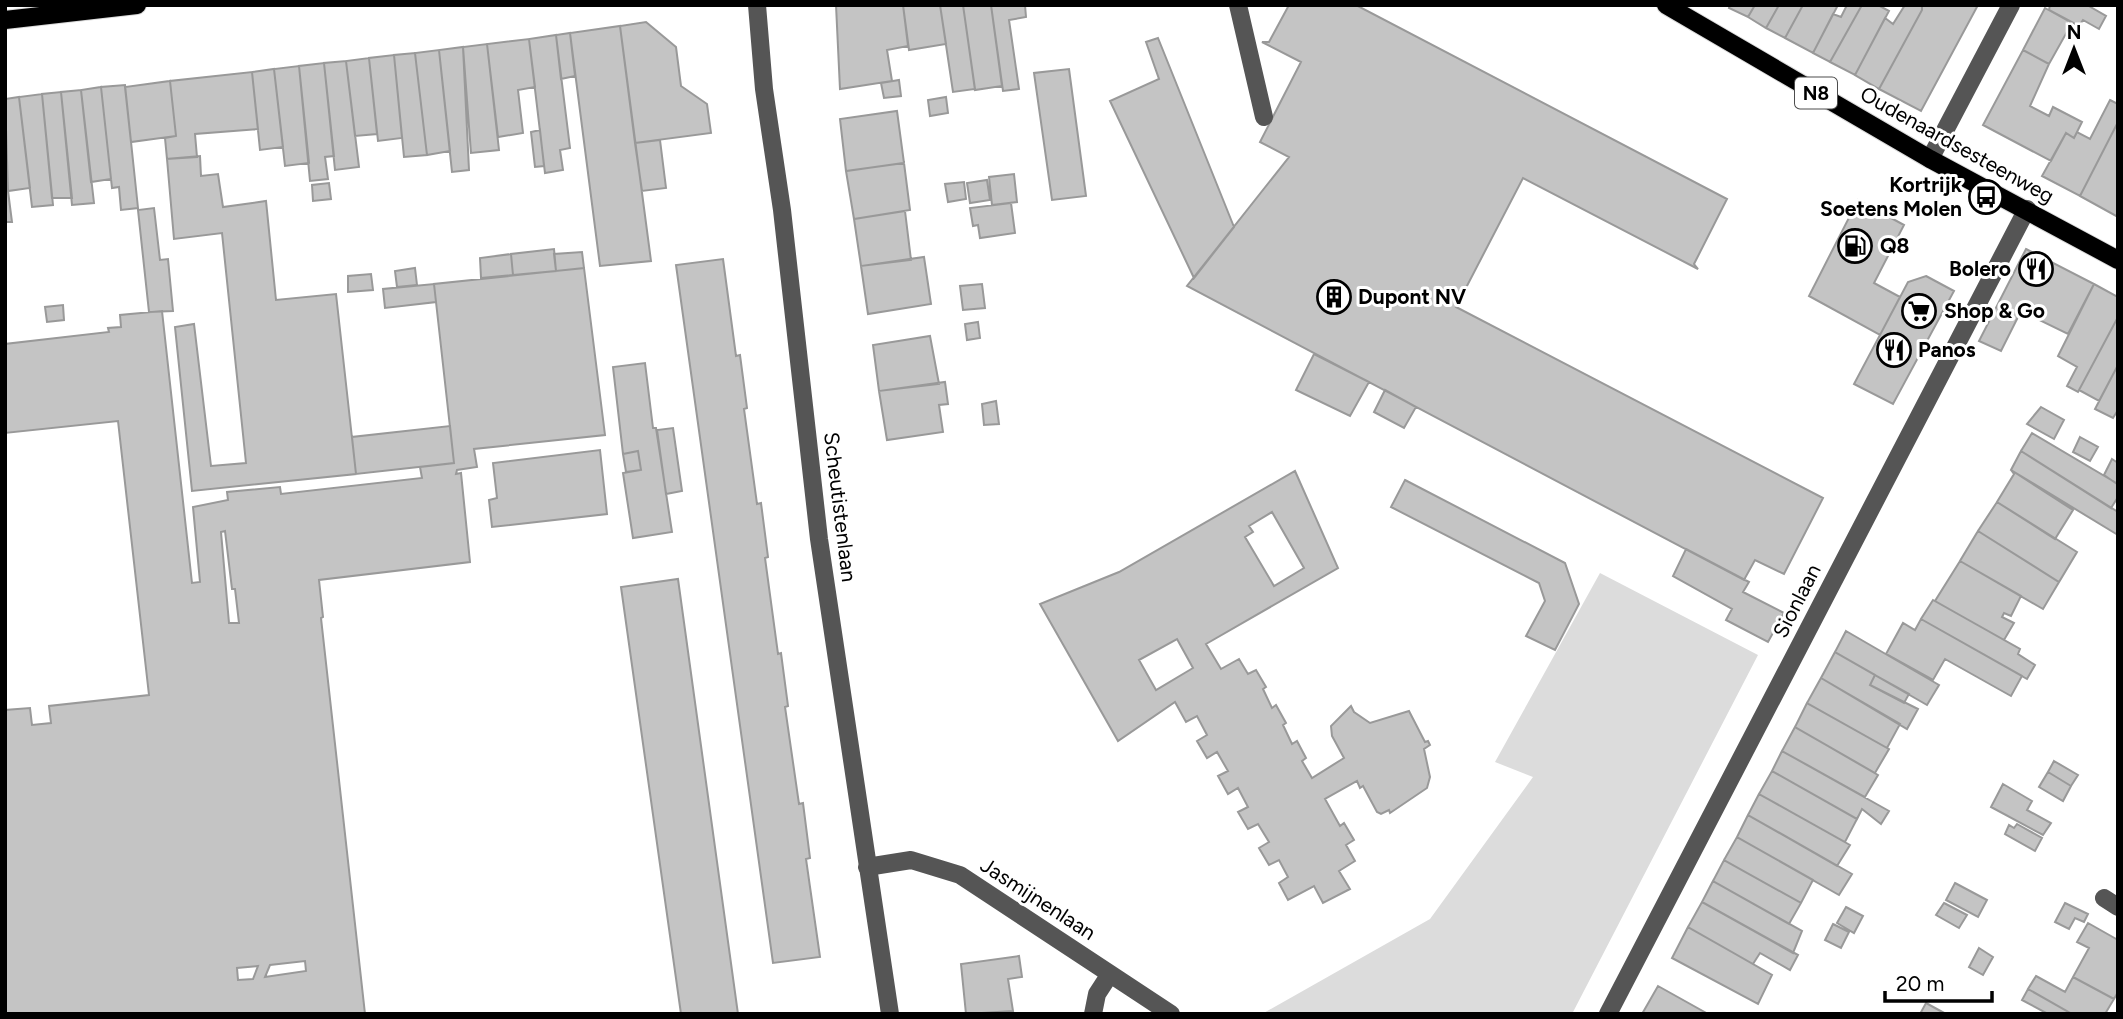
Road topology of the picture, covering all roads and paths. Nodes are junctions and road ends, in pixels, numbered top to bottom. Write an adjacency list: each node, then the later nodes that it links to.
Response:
1 (136, 5): 6 (main road)
2 (757, 5): 11 (street, Scheutistenlaan)
3 (1238, 5): 7 (street)
4 (1666, 5): 8 (main road, Oudenaardsesteenweg / N8)
5 (2011, 5): 8 (street)
6 (5, 20)
7 (1264, 117)
8 (1930, 159): 9 (main road, Oudenaardsesteenweg / N8)
9 (2027, 209): 10 (main road, Oudenaardsesteenweg / N8); 16 (street, Sionlaan)
10 (2118, 260)
11 (867, 867): 12 (street, Jasmijnenlaan); 13 (street, Scheutistenlaan)
12 (1110, 974): 14 (street); 15 (street, Jasmijnenlaan)
13 (890, 1014)
14 (1093, 1014)
15 (1171, 1014)
16 (1608, 1014)

